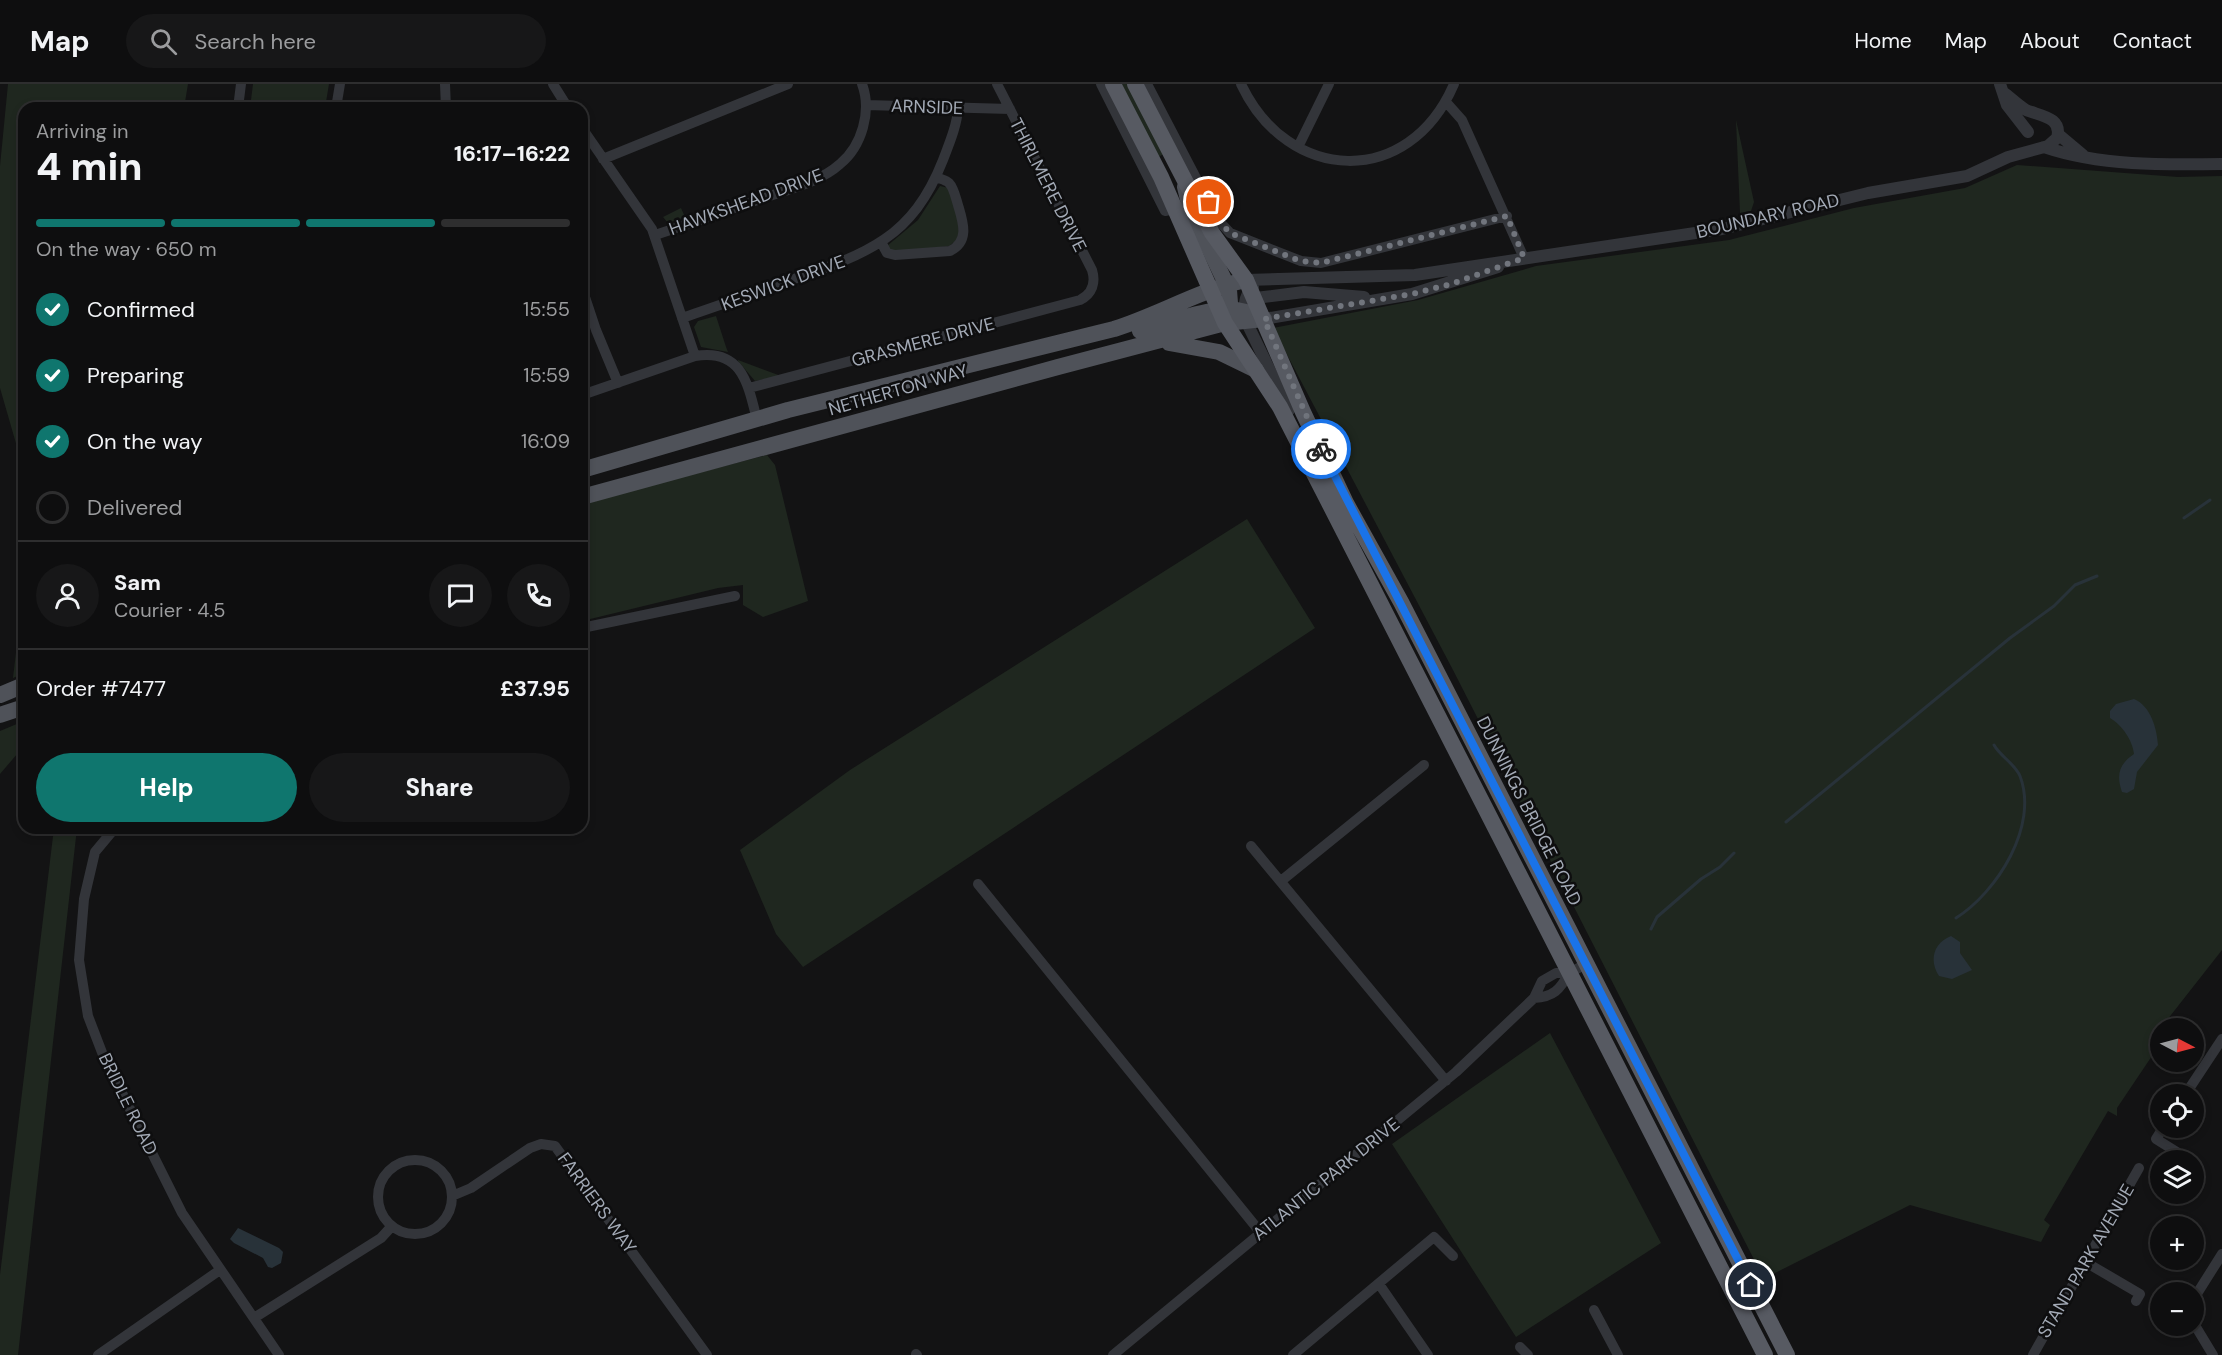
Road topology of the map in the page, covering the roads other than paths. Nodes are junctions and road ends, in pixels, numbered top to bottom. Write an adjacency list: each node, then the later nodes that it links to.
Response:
1 (241, 84): 16 (street)
2 (340, 84): 17 (street)
3 (445, 84): 18 (street)
4 (553, 84): 19 (street)
5 (788, 84): 32 (street)
6 (862, 84): 21 (street, ARNSIDE)
7 (997, 84): 23 (street, THIRLMERE DRIVE)
8 (1101, 84): 35 (street)
9 (1113, 84): 35 (highway)
10 (1135, 84): 43 (highway)
11 (1147, 84): 36 (street)
12 (1241, 84): 28 (street)
13 (1329, 84): 28 (street)
14 (1454, 84): 20 (street)
15 (2001, 88): 24 (street); 25 (street)
16 (239, 102)
17 (337, 102)
18 (446, 102)
19 (564, 102)
20 (1446, 102): 28 (street); 36 (street)
21 (866, 105): 22 (street, ARNSIDE); 37 (street, HAWKSHEAD DRIVE)
22 (958, 108): 23 (street, ARNSIDE); 34 (street, KESWICK DRIVE)
23 (1010, 109): 40 (street, THIRLMERE DRIVE)
24 (2044, 117): 25 (street); 26 (street)
25 (2028, 133): 29 (street); 31 (street, BOUNDARY ROAD)
26 (2058, 134): 29 (street); 30 (street)
27 (588, 137): 32 (street)
28 (1298, 147)
29 (2043, 147): 30 (street); 31 (street, BOUNDARY ROAD)
30 (2083, 155): 33 (street)
31 (2008, 157): 39 (street, BOUNDARY ROAD)
32 (603, 159): 37 (street)
33 (2222, 164)
34 (936, 177): 38 (street, KESWICK DRIVE); 38 (street)
35 (1175, 209): 43 (highway)
36 (1507, 216): 39 (street)
37 (655, 235): 44 (street)
38 (880, 243): 44 (street, KESWICK DRIVE)
39 (1524, 258): 41 (street, BOUNDARY ROAD); 43 (street, BOUNDARY ROAD)
40 (1092, 287): 50 (street, GRASMERE DRIVE)
41 (1383, 299): 43 (street, BOUNDARY ROAD); 43 (street)
42 (588, 306): 49 (street)
43 (1237, 306): 45 (main road, NETHERTON WAY); 45 (main road); 46 (main road, NETHERTON WAY); 48 (highway, DUNNINGS BRIDGE ROAD); 53 (street); 67 (highway, DUNNINGS BRIDGE ROAD)
44 (682, 318): 47 (street)
45 (1088, 335): 52 (main road, NETHERTON WAY)
46 (1157, 342): 48 (main road); 55 (main road, NETHERTON WAY)
47 (695, 356): 49 (street); 50 (street)
48 (1257, 370): 53 (highway, DUNNINGS BRIDGE ROAD)
49 (618, 383): 51 (street)
50 (749, 388): 52 (street)
51 (588, 393)
52 (757, 420): 54 (main road, NETHERTON WAY)
53 (1304, 457): 67 (highway, DUNNINGS BRIDGE ROAD)
54 (588, 468)
55 (588, 495)
56 (735, 596): 57 (street)
57 (588, 627)
58 (18, 688): 59 (main road)
59 (0, 695)
60 (18, 709): 61 (main road)
61 (0, 715)
62 (1424, 765): 65 (street)
63 (110, 834): 81 (street, BRIDLE ROAD)
64 (1251, 846): 65 (street)
65 (1281, 881): 70 (street)
66 (978, 884): 77 (street)
67 (1577, 969): 68 (street, ATLANTIC PARK DRIVE); 68 (street, ATLANTIC PARK DRIVE); 95 (highway, DUNNINGS BRIDGE ROAD); 96 (highway, DUNNINGS BRIDGE ROAD)
68 (1534, 998): 70 (street, ATLANTIC PARK DRIVE)
69 (2222, 1039): 71 (street)
70 (1446, 1081): 77 (street, ATLANTIC PARK DRIVE)
71 (2192, 1084)
72 (2157, 1138): 73 (street)
73 (2174, 1150)
74 (2139, 1168): 80 (street, STAND PARK AVENUE)
75 (452, 1196): 76 (street); 76 (street); 90 (street, FARRIERS WAY)
76 (392, 1226): 86 (street)
77 (1260, 1233): 91 (street, ATLANTIC PARK DRIVE)
78 (2222, 1254): 82 (street)
79 (1453, 1256): 83 (street)
80 (2087, 1263): 84 (street); 97 (street, STAND PARK AVENUE)
81 (220, 1270): 86 (street, BRIDLE ROAD); 88 (street)
82 (2204, 1283)
83 (1379, 1284): 92 (street); 93 (street)
84 (2136, 1301)
85 (1594, 1310): 94 (street)
86 (254, 1318): 89 (street, BRIDLE ROAD)
87 (2201, 1336): 98 (street)
88 (98, 1355)
89 (279, 1355)
90 (707, 1355)
91 (1113, 1355)
92 (1293, 1355)
93 (1428, 1355)
94 (1618, 1355)
95 (1765, 1355)
96 (1787, 1355)
97 (2033, 1355)
98 (2213, 1355)

